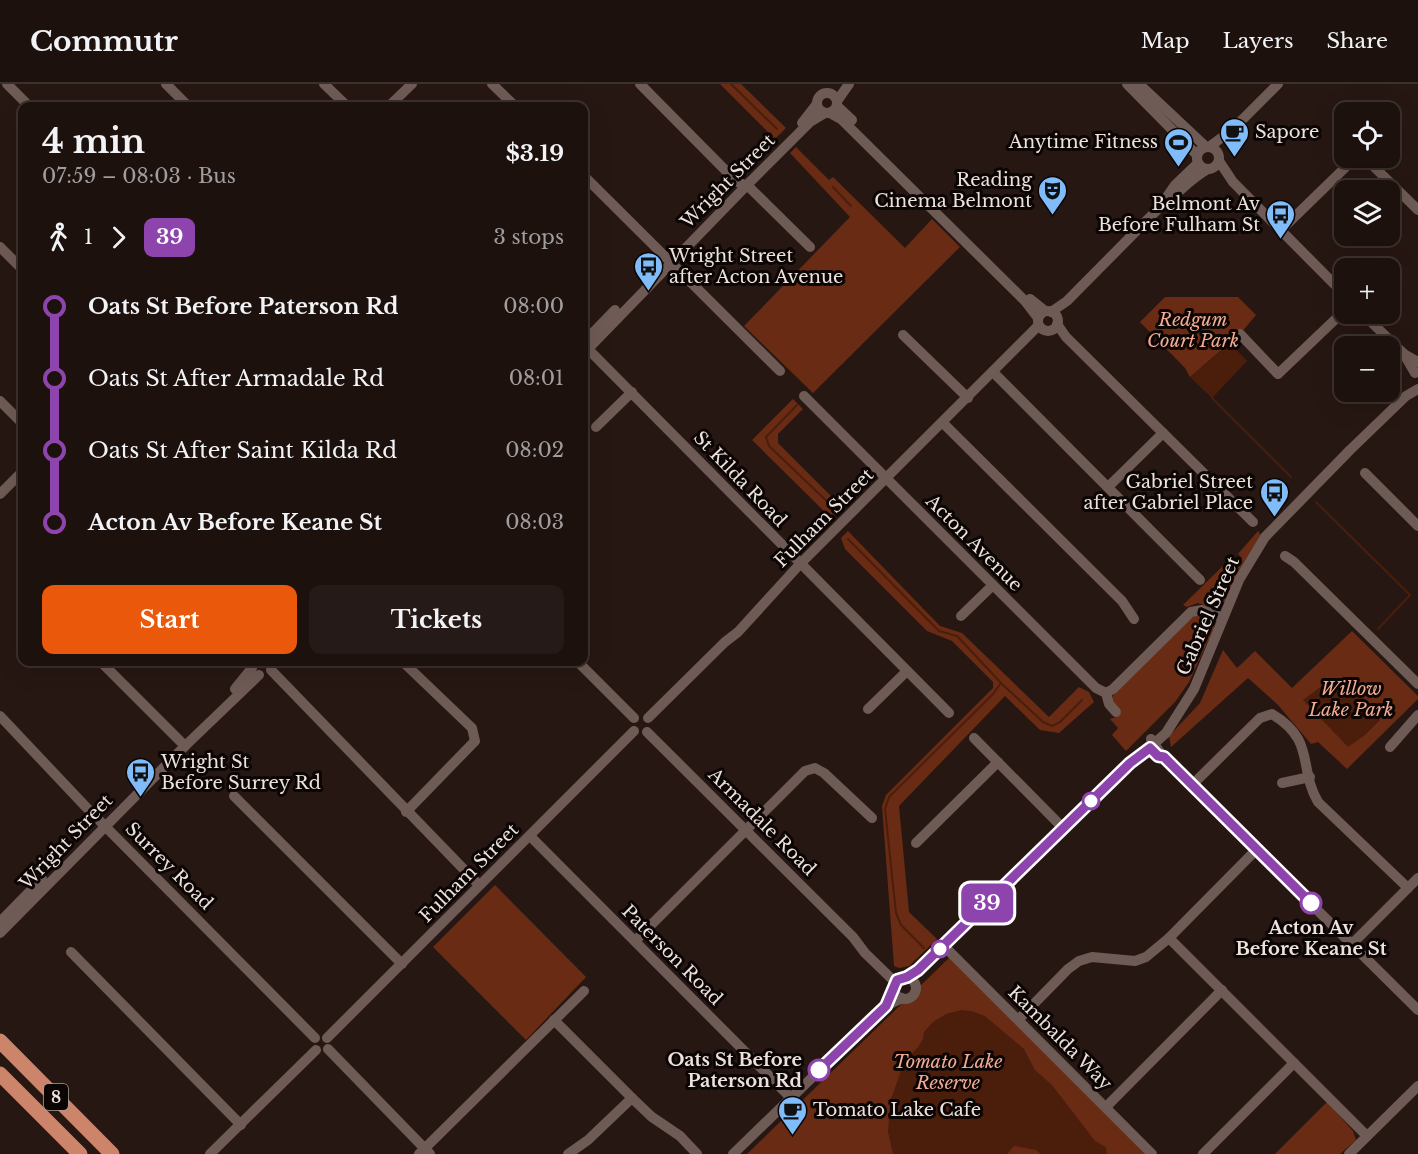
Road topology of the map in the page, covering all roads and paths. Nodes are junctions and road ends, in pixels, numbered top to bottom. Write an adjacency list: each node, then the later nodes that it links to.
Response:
1 (7, 84): 13 (street)
2 (165, 84): 14 (street)
3 (324, 84): 15 (street)
4 (412, 84): 16 (street)
5 (492, 84): 17 (street)
6 (640, 84): 26 (street)
7 (840, 84): 12 (street, Wright Street)
8 (849, 84): 19 (street, Wright Street)
9 (1127, 84): 21 (street)
10 (1139, 84): 21 (street)
11 (1278, 84): 20 (street, Fulham Street)
12 (829, 93): 18 (street, Wright Street); 19 (street)
13 (25, 102)
14 (184, 102)
15 (343, 102)
16 (393, 102)
17 (511, 102)
18 (816, 105): 19 (street); 26 (street, Wright Street)
19 (832, 108): 26 (street, Wright Street); 35 (street)
20 (1232, 130): 21 (street, Fulham Street); 22 (street, Fulham Street)
21 (1202, 153): 22 (street); 22 (street); 27 (street, Fulham Street)
22 (1214, 164): 27 (street, Fulham Street); 29 (street)
23 (1345, 168): 29 (street)
24 (1375, 168): 28 (street)
25 (588, 180): 32 (street)
26 (743, 185): 31 (street); 32 (street, Wright Street)
27 (1161, 206): 35 (street, Fulham Street)
28 (1418, 210)
29 (1281, 230): 34 (street)
30 (0, 247): 33 (street)
31 (810, 247)
32 (668, 261): 40 (street, Wright Street); 42 (street)
33 (18, 266)
34 (1334, 284)
35 (1048, 321): 43 (street, Fulham Street); 52 (street)
36 (1334, 321): 38 (street)
37 (1373, 324): 44 (street)
38 (1239, 334)
39 (903, 335): 47 (street)
40 (588, 344)
41 (588, 350): 45 (street, St Kilda Road)
42 (780, 371)
43 (993, 372): 47 (street, Fulham Street); 56 (street)
44 (1417, 376): 66 (street, Gabriel Street)
45 (632, 392): 51 (street); 61 (street, St Kilda Road)
46 (804, 396): 55 (street, Acton Avenue)
47 (968, 398): 50 (street, Fulham Street)
48 (0, 401): 49 (street)
49 (18, 419)
50 (943, 423): 55 (street, Fulham Street); 65 (street)
51 (596, 428)
52 (1163, 433): 56 (street); 58 (street)
53 (1365, 473): 59 (street)
54 (18, 476): 57 (street)
55 (887, 478): 61 (street, Fulham Street); 63 (street, Acton Avenue)
56 (1108, 487): 62 (street)
57 (0, 494)
58 (1253, 522)
59 (1418, 526)
60 (1285, 556): 72 (street)
61 (800, 564): 71 (street, St Kilda Road); 80 (street, Fulham Street)
62 (1200, 580)
63 (993, 585): 64 (street); 73 (street, Acton Avenue)
64 (960, 616)
65 (1134, 618)
66 (1223, 618): 73 (street); 84 (street, Gabriel Street)
67 (105, 666): 85 (street)
68 (262, 666): 85 (street, Wright Street); 92 (street)
69 (408, 666): 92 (street)
70 (582, 666): 79 (street)
71 (907, 671): 74 (street); 76 (street, St Kilda Road)
72 (1418, 684)
73 (1107, 693): 75 (street, Acton Avenue)
74 (868, 709)
75 (1116, 712)
76 (949, 713)
77 (1418, 715): 86 (street)
78 (0, 716): 94 (street, Surrey Road)
79 (634, 718): 80 (street); 81 (street)
80 (648, 718): 82 (street)
81 (634, 731): 82 (street); 97 (street, Fulham Street)
82 (647, 732): 96 (street, Armadale Road)
83 (974, 738): 87 (street)
84 (1150, 743): 90 (street); 95 (street, Gabriel Street)
85 (183, 744): 94 (street, Wright Street)
86 (1390, 747)
87 (998, 762): 95 (street); 98 (street)
88 (1310, 777): 89 (street); 90 (street); 102 (street)
89 (1282, 783)
90 (1192, 785): 99 (street)
91 (234, 796): 110 (street)
92 (406, 812): 101 (street)
93 (872, 818): 96 (street)
94 (103, 824): 103 (street, Wright Street); 104 (street, Wright Street); 117 (street, Surrey Road)
95 (1063, 828): 108 (street, Gabriel Street)
96 (747, 830): 106 (street); 111 (street, Armadale Road)
97 (530, 836): 101 (street, Fulham Street); 106 (street, Paterson Road)
98 (916, 843)
99 (1257, 849): 105 (street); 107 (street)
100 (1418, 878): 102 (street)
101 (478, 885): 110 (street, Fulham Street)
102 (1408, 888): 107 (street)
103 (0, 922)
104 (0, 933)
105 (1169, 938): 112 (street); 115 (street)
106 (634, 941): 124 (street, Paterson Road)
107 (1352, 944): 114 (street)
108 (944, 946): 111 (street, Gabriel Street); 115 (street, Kambalda Way)
109 (71, 952): 127 (street)
110 (402, 964): 119 (street, Fulham Street)
111 (902, 985): 124 (street)
112 (1222, 990): 121 (street); 126 (street)
113 (584, 991): 116 (street)
114 (1418, 1010)
115 (1018, 1019): 126 (street, Kambalda Way)
116 (554, 1020): 125 (street); 129 (street)
117 (315, 1038): 119 (street); 120 (street)
118 (0, 1041): 131 (highway, 8)
119 (327, 1044): 120 (street); 129 (street)
120 (316, 1050): 127 (street)
121 (1294, 1063): 128 (street); 137 (street)
122 (0, 1074): 130 (highway, 8)
123 (1418, 1086): 128 (street)
124 (790, 1097): 135 (street)
125 (632, 1098): 133 (street); 134 (street)
126 (1106, 1107): 136 (street, Kambalda Way)
127 (241, 1125): 132 (street)
128 (1367, 1136): 138 (street)
129 (424, 1152)
130 (80, 1154)
131 (112, 1154)
132 (210, 1154)
133 (568, 1154)
134 (697, 1154)
135 (733, 1154)
136 (1152, 1154)
137 (1203, 1154)
138 (1349, 1154)

